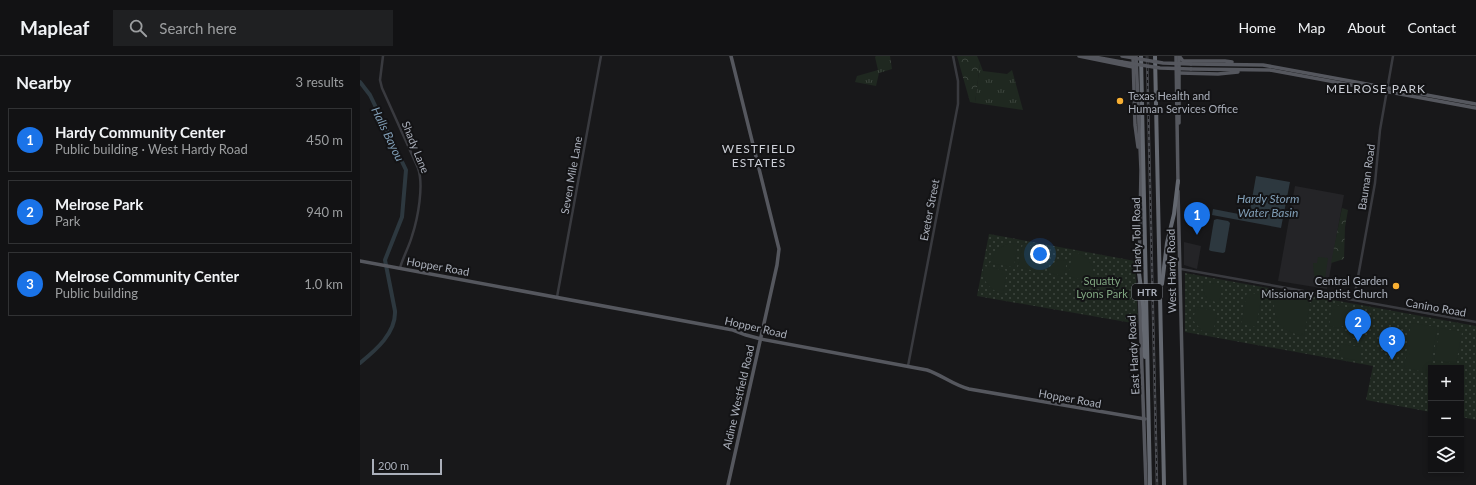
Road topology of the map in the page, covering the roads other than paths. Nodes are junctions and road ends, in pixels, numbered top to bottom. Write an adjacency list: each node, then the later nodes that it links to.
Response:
1 (383, 56): 28 (street, Shady Lane)
2 (601, 56): 32 (street, Seven Mile Lane)
3 (731, 56): 35 (main road, Aldine Westfield Road)
4 (953, 56): 36 (street, Exeter Street)
5 (1079, 56): 17 (main road)
6 (1090, 56): 18 (main road, bridge)
7 (1121, 56): 13 (main road, bridge)
8 (1128, 56): 17 (main road)
9 (1141, 56): 37 (highway, Hardy Toll Road / HTR)
10 (1155, 56): 31 (highway, HTR)
11 (1178, 56): 14 (main road); 15 (main road, West Hardy Road); 19 (main road)
12 (1393, 56): 21 (street, Bauman Road)
13 (1135, 57): 15 (main road, bridge); 18 (main road, East Hardy Road, bridge)
14 (1186, 61): 16 (main road); 20 (main road)
15 (1176, 64): 16 (main road, bridge); 19 (main road, West Hardy Road, bridge)
16 (1243, 64): 21 (main road)
17 (1125, 66): 18 (main road)
18 (1135, 66): 19 (main road, bridge); 25 (main road, East Hardy Road); 25 (main road)
19 (1178, 71): 20 (main road, bridge); 24 (main road, West Hardy Road); 24 (main road)
20 (1190, 71): 21 (main road)
21 (1388, 90): 22 (main road); 23 (main road); 33 (street, Bauman Road)
22 (1476, 104)
23 (1476, 108)
24 (1177, 132): 26 (main road, West Hardy Road)
25 (1141, 170): 30 (main road, East Hardy Road)
26 (1178, 181): 29 (main road, West Hardy Road); 31 (highway)
27 (360, 261): 28 (main road, Hopper Road)
28 (400, 268): 32 (main road, Hopper Road)
29 (1181, 269): 33 (street, Canino Road); 43 (main road, West Hardy Road)
30 (1139, 273): 37 (highway); 38 (main road, East Hardy Road)
31 (1161, 294): 42 (highway, HTR)
32 (556, 297): 35 (main road, Hopper Road)
33 (1354, 300): 34 (street, Canino Road)
34 (1476, 322)
35 (760, 339): 36 (main road, Hopper Road); 39 (main road, Aldine Westfield Road)
36 (908, 367): 38 (main road, Hopper Road)
37 (1148, 380): 41 (highway, Hardy Toll Road / HTR)
38 (1145, 419): 40 (main road, East Hardy Road)
39 (728, 485)
40 (1146, 485)
41 (1150, 485)
42 (1164, 485)
43 (1185, 485)

